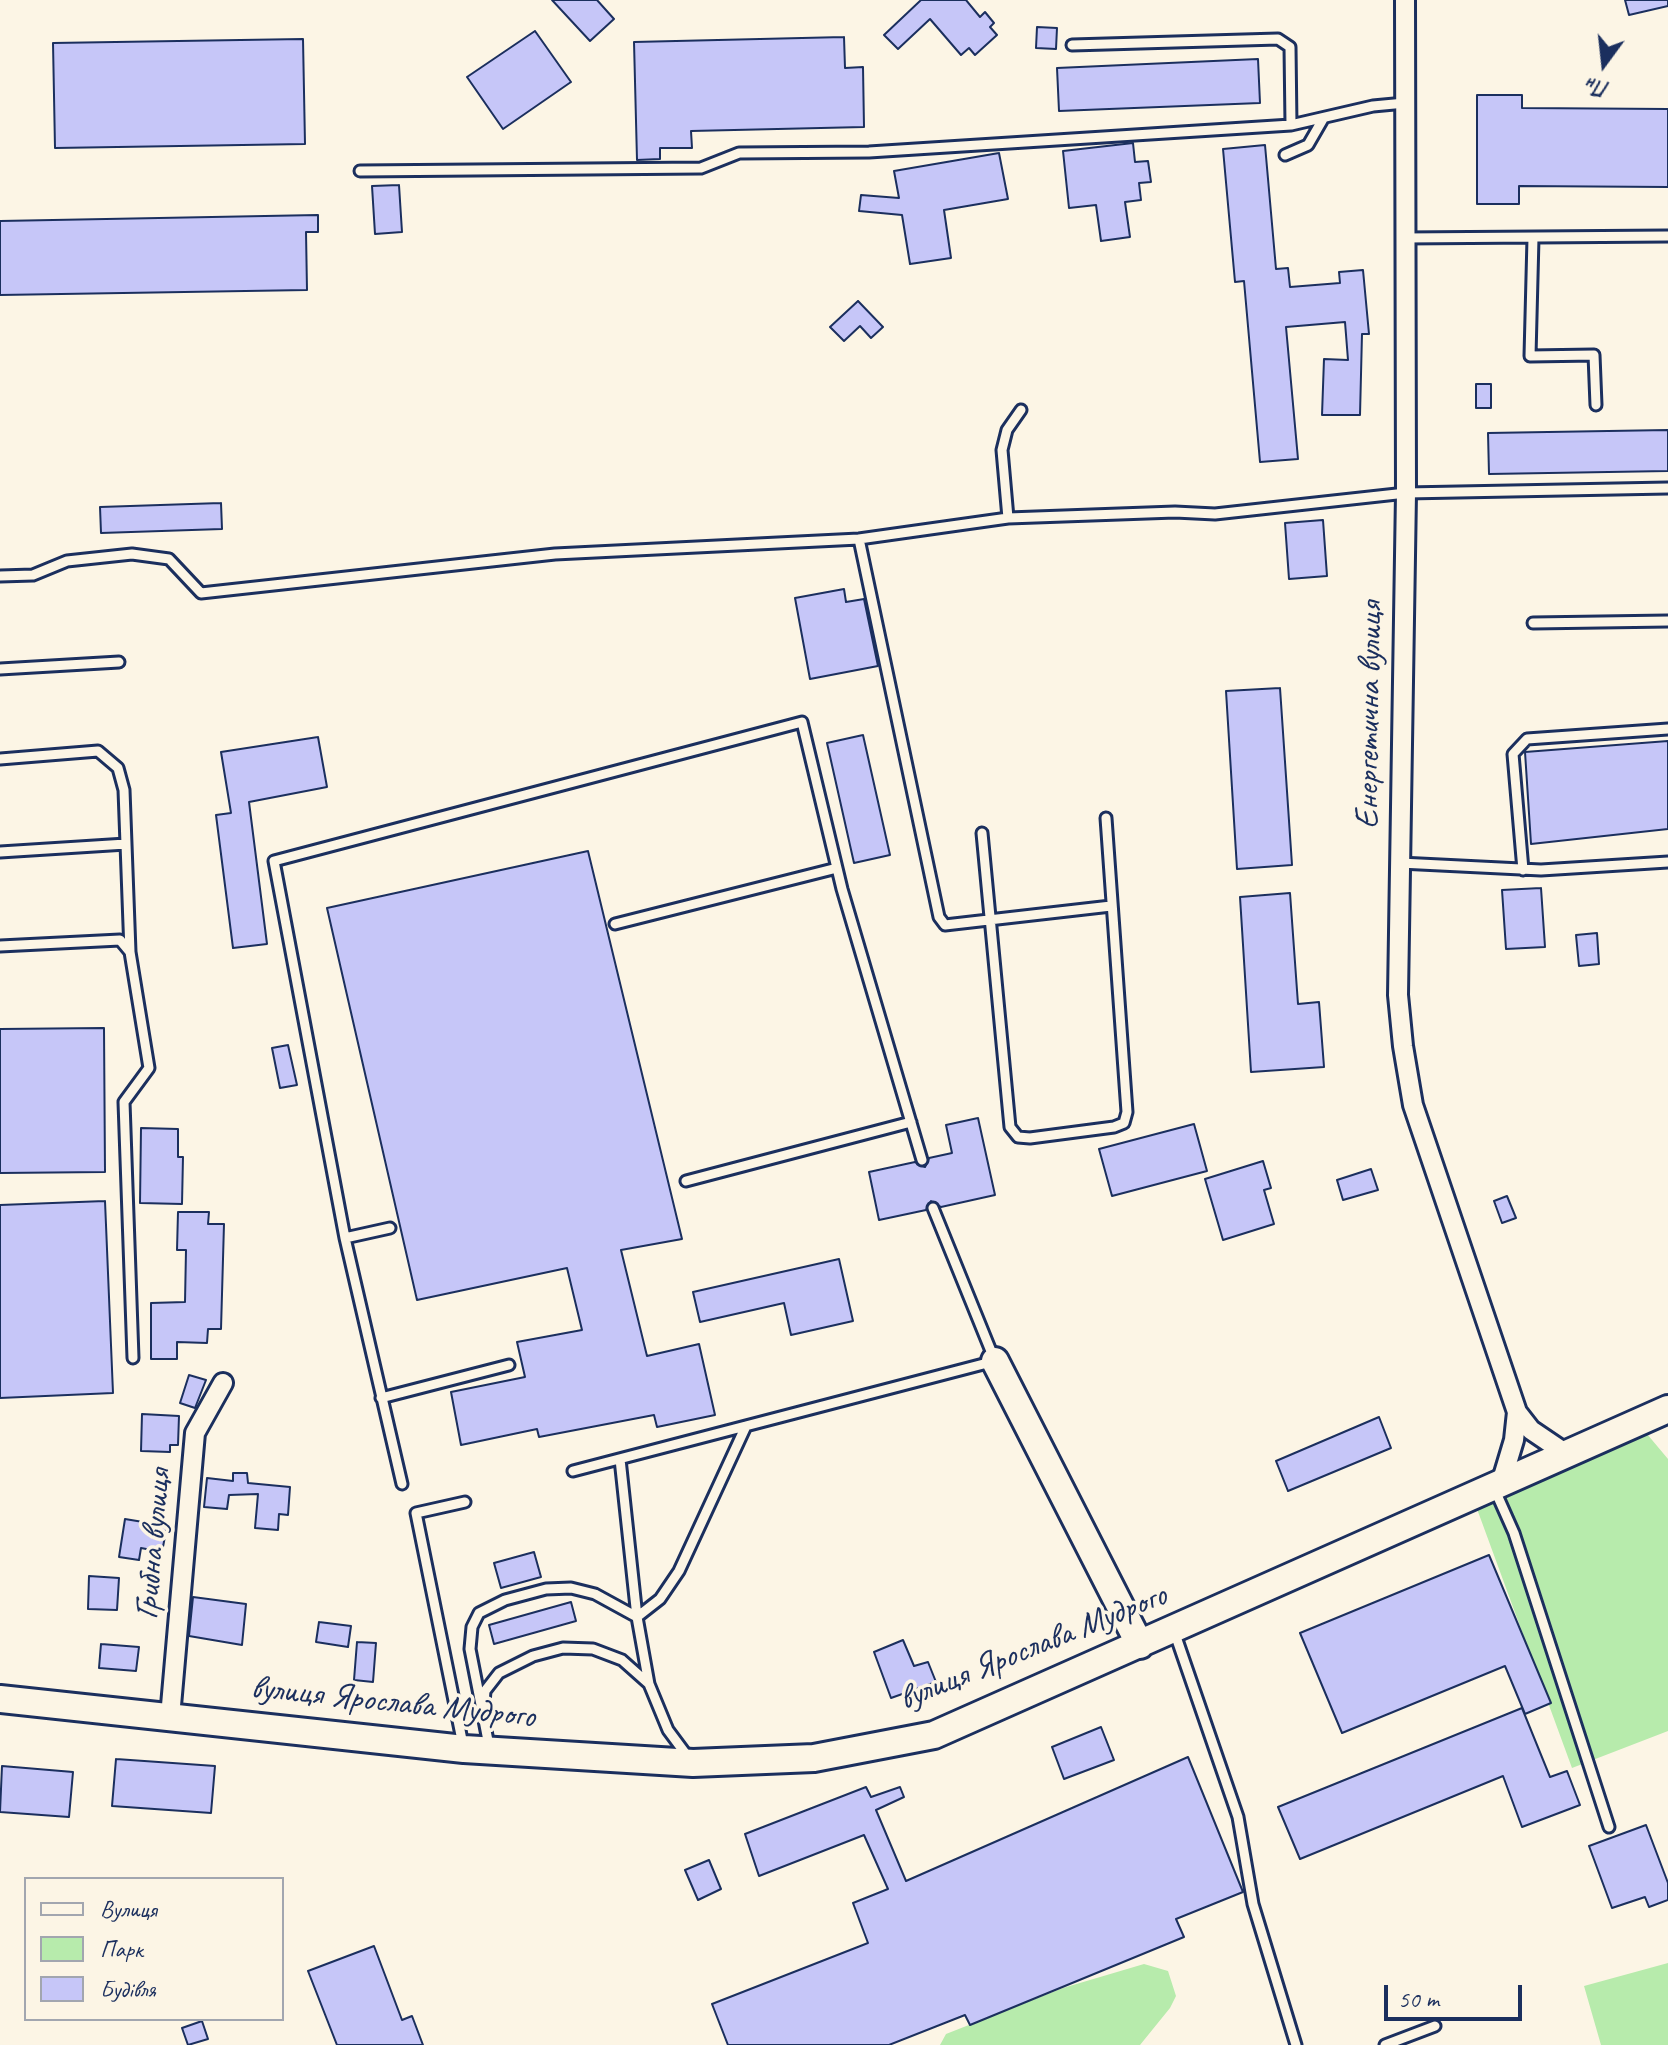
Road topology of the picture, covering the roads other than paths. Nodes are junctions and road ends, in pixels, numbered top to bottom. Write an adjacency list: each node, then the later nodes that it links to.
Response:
1 (1405, 0): 3 (street, Енергетична вулиця)
2 (1072, 45): 5 (lane)
3 (1405, 103): 4 (lane); 9 (street, Енергетична вулиця)
4 (1323, 119): 5 (lane); 6 (lane)
5 (1291, 125): 7 (lane)
6 (1285, 155)
7 (360, 171)
8 (1668, 236): 10 (lane)
9 (1404, 238): 10 (lane); 14 (street, Енергетична вулиця)
10 (1533, 238): 11 (lane)
11 (1596, 405)
12 (1021, 410): 15 (lane)
13 (1668, 488): 14 (lane)
14 (1406, 493): 15 (lane); 29 (street, Енергетична вулиця)
15 (1008, 518): 16 (lane)
16 (859, 539): 17 (lane); 33 (lane)
17 (0, 576)
18 (1668, 621): 19 (lane)
19 (1533, 623)
20 (119, 662): 21 (lane)
21 (0, 669)
22 (1668, 729): 31 (lane)
23 (0, 759): 26 (lane)
24 (1106, 818): 32 (lane)
25 (982, 833): 33 (lane)
26 (126, 844): 27 (lane); 36 (lane)
27 (0, 852)
28 (1668, 862): 31 (lane)
29 (1400, 863): 31 (lane); 49 (street, Енергетична вулиця)
30 (837, 868): 34 (lane); 37 (lane); 42 (lane)
31 (1523, 870)
32 (1111, 906): 33 (lane); 33 (lane)
33 (992, 919)
34 (615, 924)
35 (0, 946): 36 (lane)
36 (130, 952): 43 (lane)
37 (911, 1122): 38 (lane); 39 (lane)
38 (922, 1160)
39 (686, 1181)
40 (933, 1208): 44 (lane)
41 (390, 1228): 42 (lane)
42 (345, 1238): 47 (lane)
43 (133, 1358)
44 (995, 1361): 50 (lane); 59 (main road)
45 (509, 1365): 47 (lane)
46 (223, 1383): 63 (street, Грибна вулиця)
47 (381, 1398): 55 (lane)
48 (1668, 1409): 51 (main road, вулиця Ярослава Мудрого)
49 (1517, 1412): 51 (street, Енергетична вулиця); 54 (street)
50 (746, 1426): 52 (lane); 57 (lane)
51 (1565, 1453): 54 (main road, вулиця Ярослава Мудрого)
52 (620, 1459): 53 (lane); 57 (lane)
53 (573, 1471)
54 (1498, 1482): 58 (main road, вулиця Ярослава Мудрого); 66 (lane)
55 (402, 1484)
56 (465, 1502): 64 (lane)
57 (637, 1617): 60 (lane); 62 (lane)
58 (1173, 1630): 59 (main road, вулиця Ярослава Мудрого); 68 (lane)
59 (1140, 1645): 65 (main road, вулиця Ярослава Мудрого)
60 (649, 1684): 62 (lane); 65 (lane)
61 (0, 1699): 63 (main road, вулиця Ярослава Мудрого)
62 (483, 1715): 64 (lane)
63 (170, 1717): 64 (main road, вулиця Ярослава Мудрого)
64 (477, 1749): 65 (main road, вулиця Ярослава Мудрого)
65 (693, 1763)
66 (1609, 1827)
67 (1435, 2026): 69 (lane)
68 (1296, 2045)
69 (1385, 2045)

